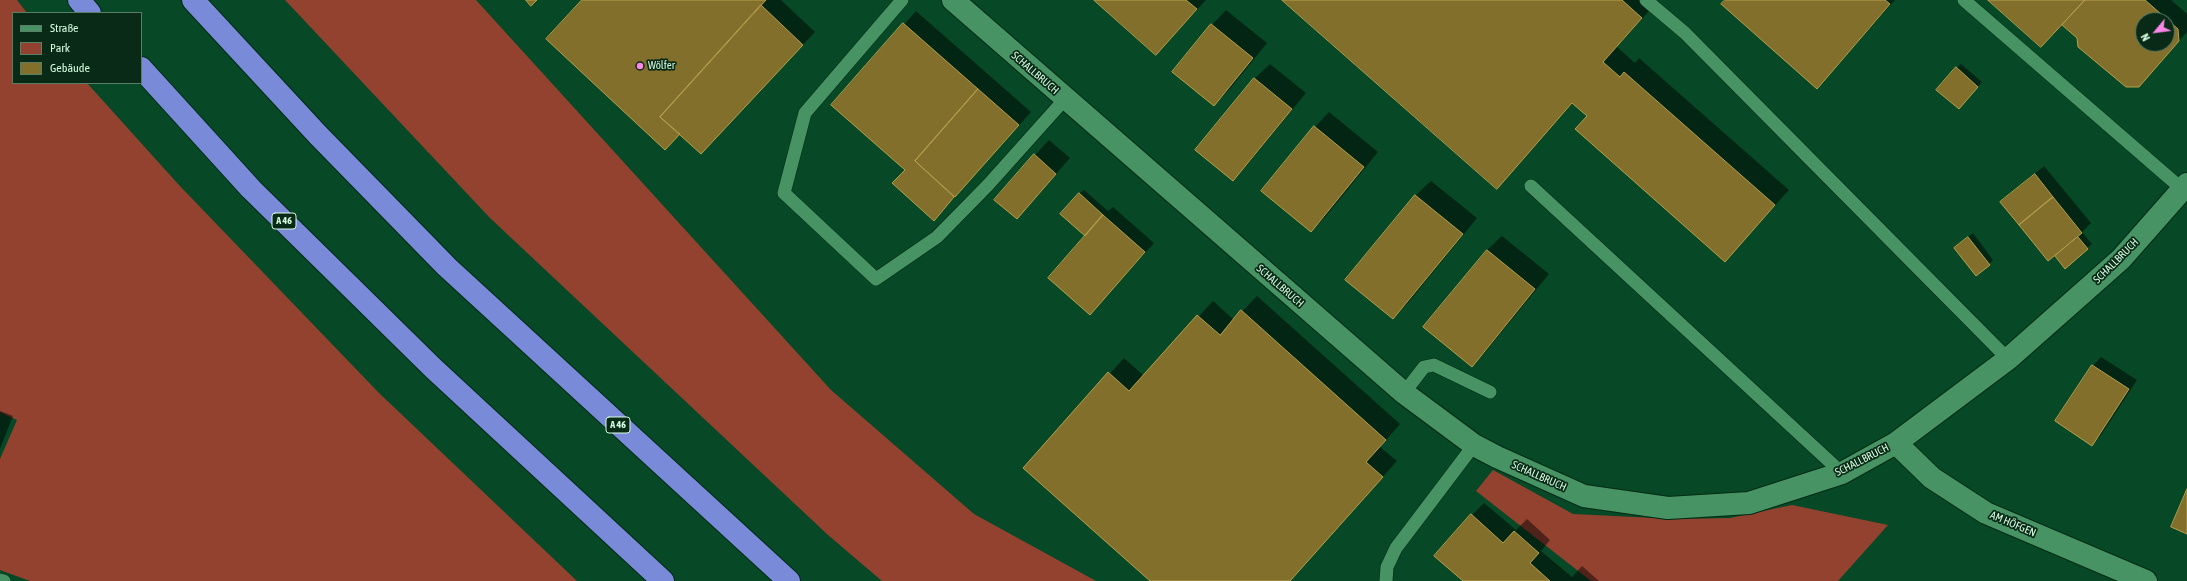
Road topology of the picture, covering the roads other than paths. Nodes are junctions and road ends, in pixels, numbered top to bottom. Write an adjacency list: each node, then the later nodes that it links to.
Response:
1 (79, 0): 7 (highway)
2 (193, 0): 21 (highway, A 46)
3 (902, 0): 9 (lane)
4 (953, 0): 9 (street, SCHALLBRUCH)
5 (1646, 0): 12 (lane)
6 (1964, 0): 11 (lane, SCHALLBRUCH)
7 (89, 12)
8 (142, 69): 20 (highway, A 46)
9 (1066, 99): 13 (street, SCHALLBRUCH)
10 (1531, 186): 17 (lane)
11 (2185, 186): 12 (street, SCHALLBRUCH)
12 (2008, 359): 15 (street, SCHALLBRUCH)
13 (1404, 392): 14 (lane); 16 (street, SCHALLBRUCH)
14 (1490, 392)
15 (1896, 443): 17 (street, SCHALLBRUCH); 23 (street, AM HÖFGEN)
16 (1474, 445): 17 (street, SCHALLBRUCH); 22 (lane)
17 (1842, 473)
18 (0, 580): 19 (lane)
19 (4, 581)
20 (663, 581)
21 (789, 581)
22 (1386, 581)
23 (2146, 581)

